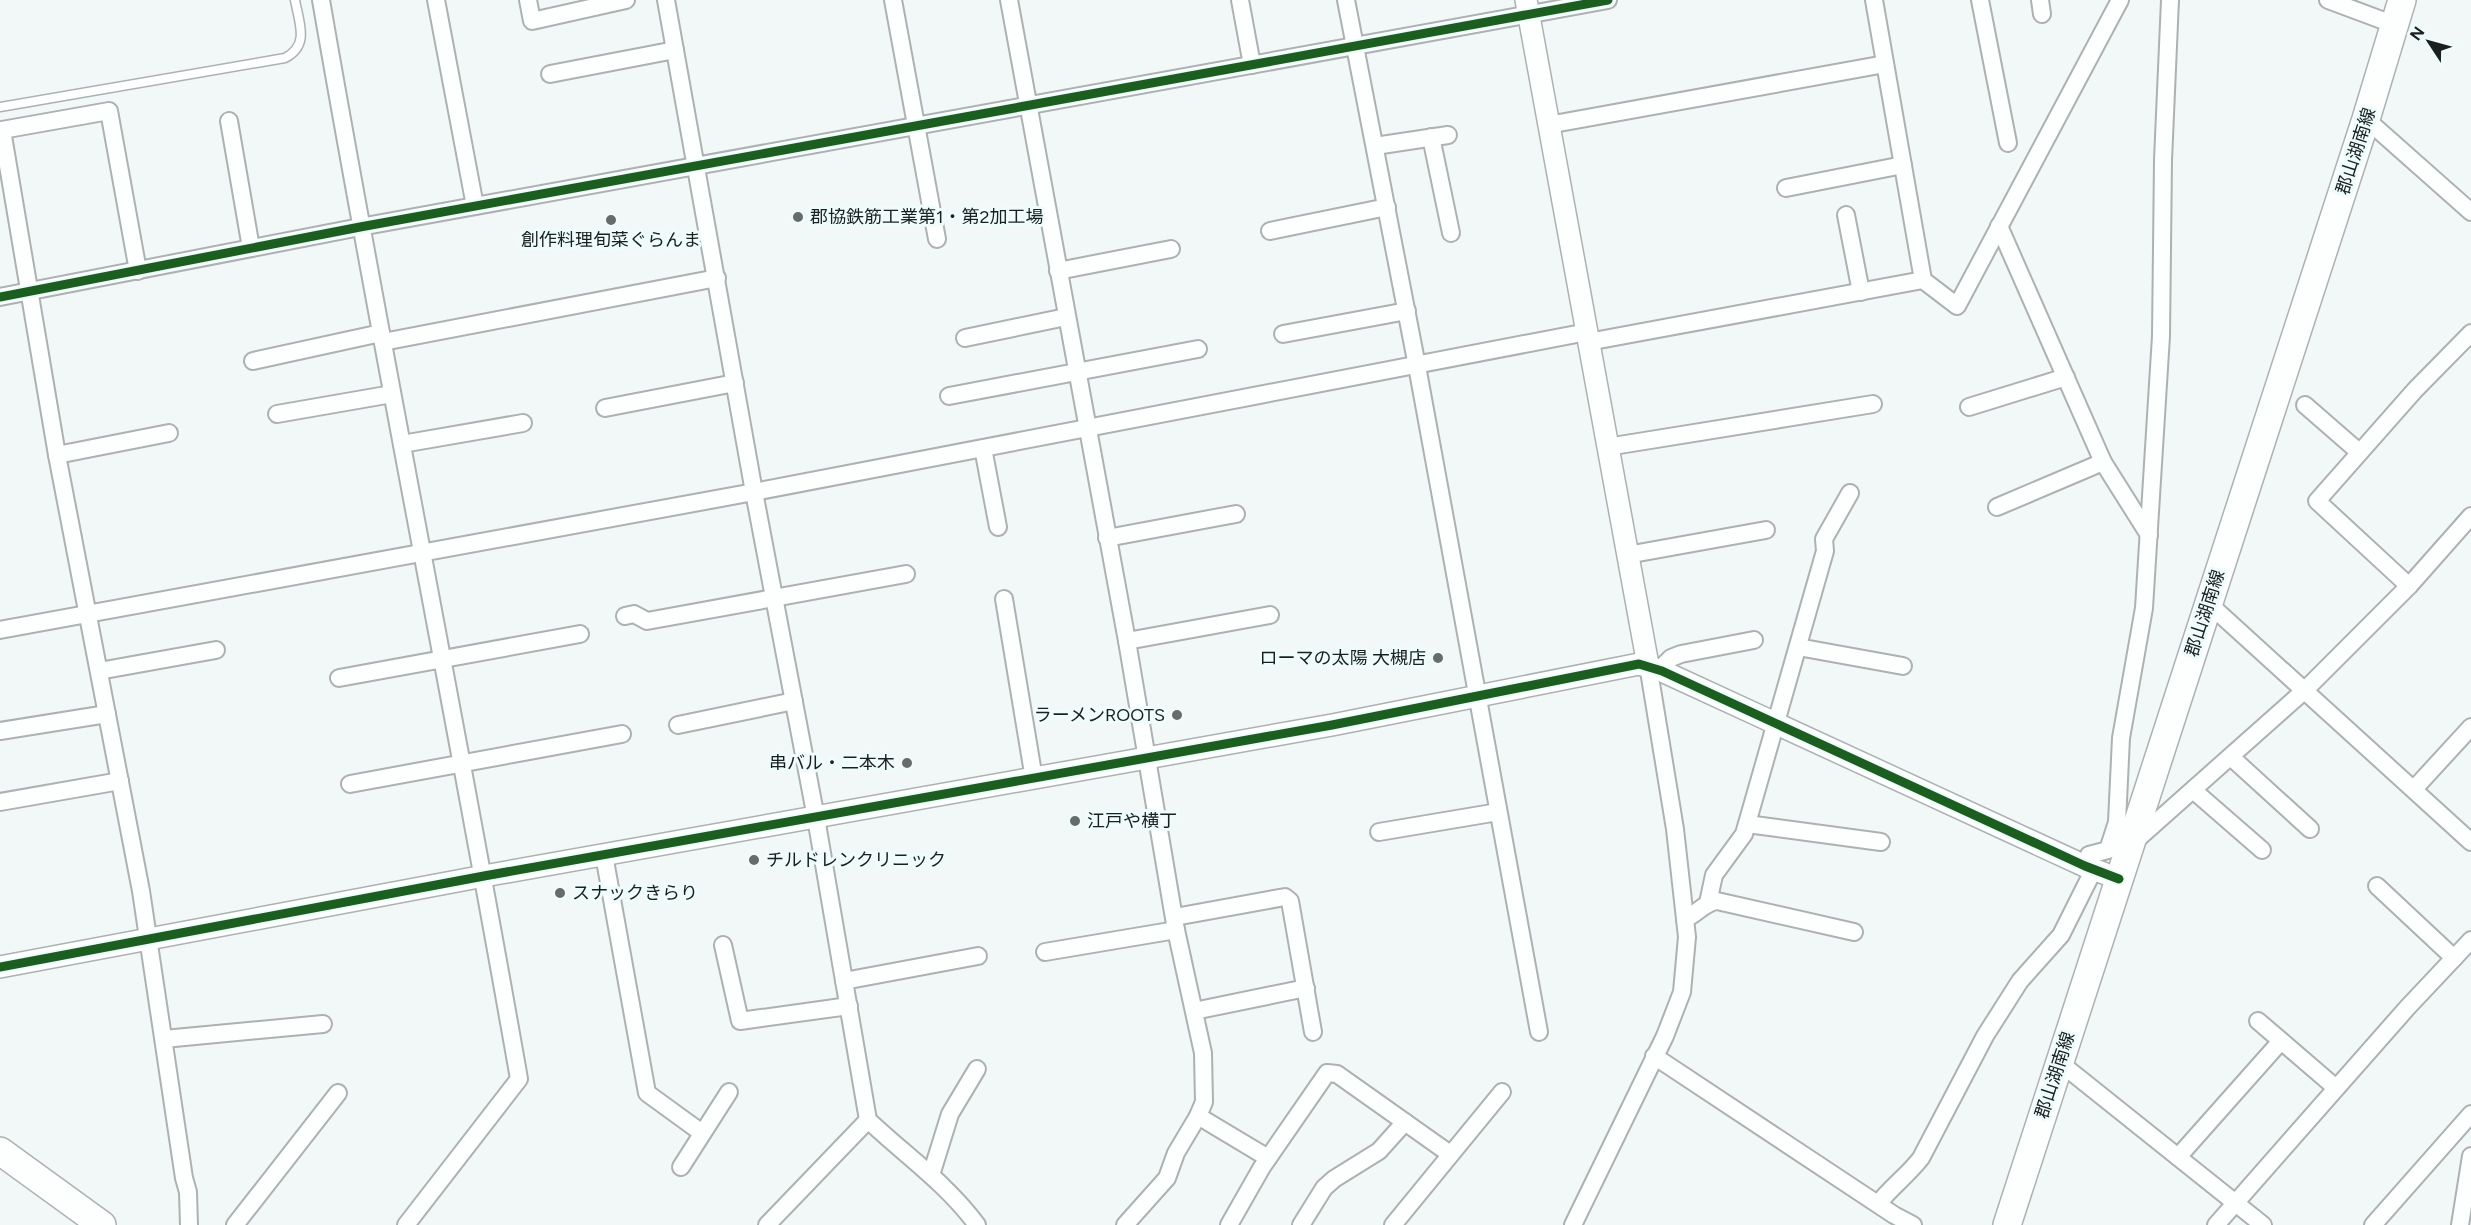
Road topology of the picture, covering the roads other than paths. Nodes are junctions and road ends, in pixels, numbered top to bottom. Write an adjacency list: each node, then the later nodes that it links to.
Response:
1 (296, 0): 25 (lane)
2 (321, 0): 42 (street)
3 (436, 0): 37 (street)
4 (528, 0): 5 (street)
5 (626, 0)
6 (666, 0): 20 (street)
7 (893, 0): 29 (street)
8 (1009, 0): 24 (street)
9 (1240, 0): 22 (street)
10 (1346, 0): 19 (street)
11 (1608, 0): 17 (street)
12 (1874, 0): 21 (street)
13 (1980, 0): 32 (street)
14 (2120, 0): 41 (street)
15 (2170, 0): 91 (street)
16 (2328, 0): 18 (street)
17 (1527, 7): 19 (street); 28 (street)
18 (2398, 12): 26 (main road, 郡山湖南線)
19 (1355, 45): 22 (street); 33 (street)
20 (675, 50): 23 (street); 35 (street)
21 (1885, 64): 28 (street); 34 (street)
22 (1252, 65): 24 (street)
23 (550, 74)
24 (1028, 106): 29 (street); 49 (street)
25 (0, 107)
26 (2366, 119): 39 (street); 99 (main road, 郡山湖南線)
27 (229, 121): 46 (street)
28 (1548, 125): 59 (street)
29 (915, 126): 35 (street); 45 (street)
30 (1448, 135): 31 (street)
31 (1431, 137): 33 (street); 44 (street)
32 (2008, 143)
33 (1375, 146): 38 (street)
34 (1903, 165): 36 (street); 51 (street)
35 (697, 166): 37 (street); 50 (street)
36 (1786, 189)
37 (475, 206): 42 (street)
38 (1387, 207): 43 (street); 55 (street)
39 (2471, 212)
40 (1846, 215): 53 (street)
41 (2000, 226): 51 (street); 66 (street)
42 (360, 227): 46 (street); 60 (street)
43 (1270, 231)
44 (1451, 233)
45 (937, 239)
46 (251, 248): 48 (street)
47 (1171, 249): 49 (street)
48 (138, 271): 52 (street); 52 (street)
49 (1058, 271): 56 (street)
50 (717, 278): 60 (street); 67 (street)
51 (1923, 280): 53 (street)
52 (29, 292): 54 (street); 82 (street)
53 (1862, 292): 59 (street)
54 (0, 297)
55 (1407, 311): 58 (street); 64 (street)
56 (1066, 317): 61 (street); 65 (street)
57 (2471, 333): 81 (street)
58 (1283, 334)
59 (1587, 337): 64 (street); 79 (street)
60 (382, 338): 63 (street); 68 (street)
61 (965, 338)
62 (1198, 349): 65 (street)
63 (253, 361)
64 (1418, 366): 76 (street); 115 (street)
65 (1077, 372): 69 (street); 76 (street)
66 (2066, 377): 72 (street); 83 (street)
67 (735, 383): 73 (street); 84 (street)
68 (393, 394): 74 (street); 78 (street)
69 (949, 396)
70 (1873, 404): 79 (street)
71 (2305, 405): 81 (street)
72 (1969, 407)
73 (605, 408)
74 (277, 414)
75 (523, 423): 78 (street)
76 (1087, 429): 80 (street); 92 (street)
77 (169, 433): 82 (street)
78 (402, 444): 93 (street)
79 (1607, 447): 94 (street)
80 (983, 448): 84 (street); 89 (street)
81 (2359, 452): 96 (street)
82 (57, 455): 100 (street)
83 (2103, 462): 86 (street); 91 (street)
84 (754, 492): 93 (street); 97 (street)
85 (1850, 493): 107 (street)
86 (1997, 507)
87 (1236, 514): 92 (street)
88 (2471, 516): 96 (street)
89 (998, 527)
90 (1766, 530): 94 (street)
91 (2149, 535): 142 (street)
92 (1107, 538): 106 (street)
93 (423, 553): 100 (street); 109 (street)
94 (1627, 555): 111 (street)
95 (906, 574): 97 (street)
96 (2409, 586): 114 (street)
97 (774, 598): 102 (street); 116 (street)
98 (1004, 598): 126 (street)
99 (2208, 603): 114 (street); 139 (main road, 郡山湖南線)
100 (88, 614): 103 (street); 112 (street)
101 (1270, 615): 106 (street)
102 (625, 616)
103 (0, 630)
104 (580, 634): 109 (street)
105 (1754, 640): 111 (street)
106 (1127, 641): 124 (street)
107 (1798, 647): 110 (street); 118 (street)
108 (216, 650): 112 (street)
109 (443, 658): 113 (street); 125 (street)
110 (1903, 666)
111 (1653, 668): 115 (street); 118 (street); 146 (street)
112 (99, 671): 117 (street)
113 (339, 678)
114 (2305, 690): 123 (street); 129 (street)
115 (1476, 696): 124 (street); 132 (street)
116 (794, 701): 119 (street); 133 (street)
117 (107, 714): 121 (street); 127 (street)
118 (1776, 723): 134 (street); 142 (street)
119 (678, 725)
120 (2471, 727): 129 (street)
121 (0, 731)
122 (622, 734): 125 (street)
123 (2231, 756): 130 (street); 135 (street)
124 (1147, 759): 126 (street); 147 (street)
125 (462, 762): 128 (street); 143 (street)
126 (1034, 779): 133 (street)
127 (120, 781): 131 (street); 149 (street)
128 (350, 784)
129 (2414, 789): 138 (street)
130 (2193, 790): 139 (street); 140 (street)
131 (0, 802)
132 (1498, 812): 136 (street); 163 (street)
133 (816, 818): 141 (street); 156 (street)
134 (1747, 824): 137 (street); 145 (street)
135 (2310, 829)
136 (1379, 832)
137 (1881, 842)
138 (2471, 842)
139 (2129, 847): 142 (main road, 郡山湖南線)
140 (2262, 850)
141 (604, 855): 143 (street); 177 (street)
142 (2099, 871): 167 (main road, 郡山湖南線); 186 (street)
143 (484, 876): 149 (street); 190 (street)
144 (2377, 886): 154 (street)
145 (1708, 903): 146 (street); 148 (street)
146 (1685, 919): 166 (street)
147 (1176, 924): 152 (street); 157 (street); 159 (street)
148 (1854, 932)
149 (149, 939): 155 (street); 164 (street)
150 (2471, 940): 154 (street)
151 (723, 945): 158 (street)
152 (1044, 952)
153 (978, 956): 156 (street)
154 (2454, 958): 169 (street)
155 (0, 967)
156 (844, 981): 158 (street)
157 (1306, 988): 159 (street); 162 (street)
158 (849, 1006): 175 (street)
159 (1194, 1011): 174 (street)
160 (2258, 1021): 165 (street)
161 (323, 1024): 164 (street)
162 (1313, 1032)
163 (1539, 1032)
164 (164, 1040): 188 (street)
165 (2281, 1041): 169 (street); 181 (street)
166 (1654, 1056): 186 (street); 197 (street)
167 (2058, 1065): 181 (street); 199 (main road, 郡山湖南線)
168 (977, 1069): 184 (street)
169 (2336, 1088): 185 (street)
170 (729, 1092): 177 (street)
171 (1502, 1092): 179 (street)
172 (338, 1093): 189 (street)
173 (2471, 1114): 202 (street)
174 (1198, 1116): 182 (street); 193 (street)
175 (868, 1120): 184 (street); 191 (street)
176 (1405, 1122): 179 (street); 182 (street); 195 (street)
177 (702, 1133): 183 (street)
178 (0, 1151): 187 (main road)
179 (1450, 1154): 196 (street)
180 (2471, 1156): 203 (street)
181 (2178, 1157): 185 (street)
182 (1268, 1158): 194 (street)
183 (681, 1167)
184 (931, 1176): 192 (street)
185 (2236, 1202): 200 (street); 201 (street)
186 (1878, 1204): 198 (street)
187 (102, 1225)
188 (189, 1225)
189 (235, 1225)
190 (406, 1225)
191 (767, 1225)
192 (977, 1225)
193 (1125, 1225)
194 (1229, 1225)
195 (1300, 1225)
196 (1393, 1225)
197 (1573, 1225)
198 (1913, 1225)
199 (2007, 1225)
200 (2216, 1225)
201 (2263, 1225)
202 (2373, 1225)
203 (2460, 1225)

